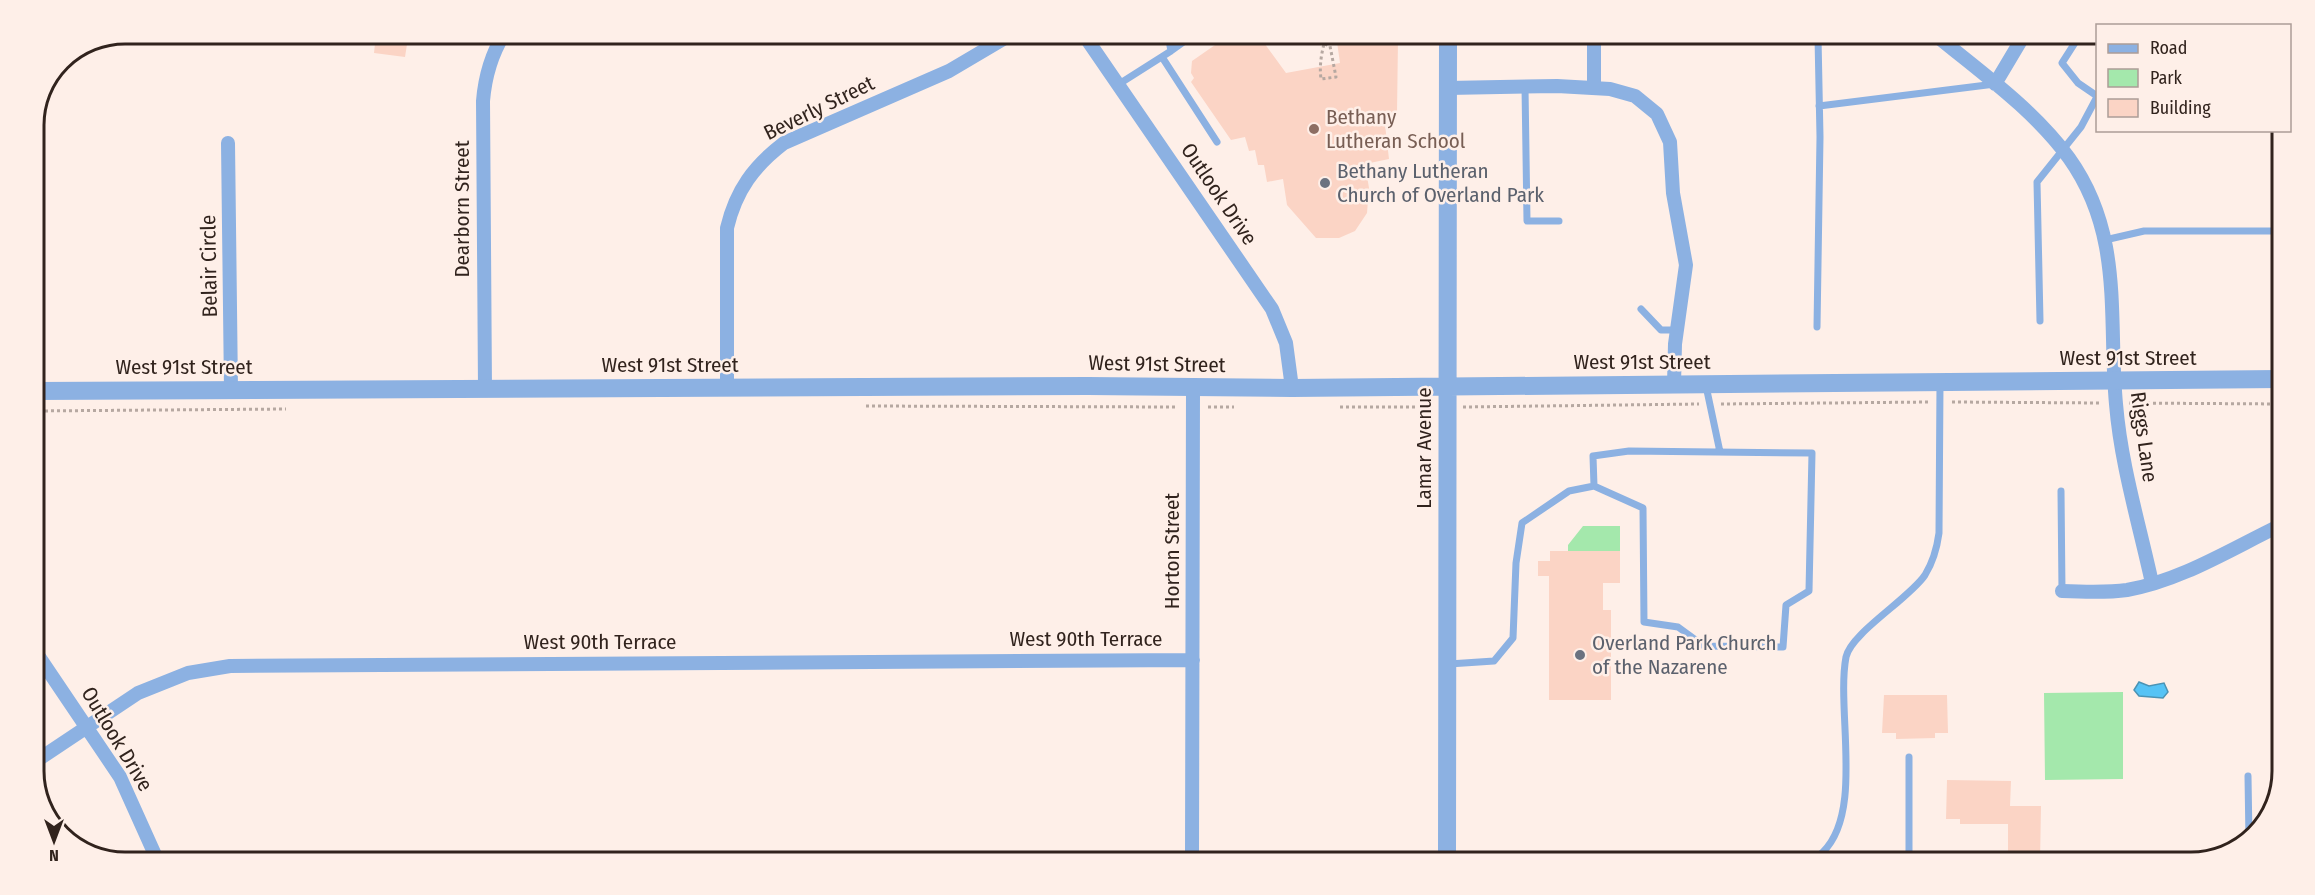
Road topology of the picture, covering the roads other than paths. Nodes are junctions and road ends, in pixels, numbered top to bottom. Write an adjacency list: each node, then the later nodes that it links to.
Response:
1 (497, 44): 41 (street, Dearborn Street)
2 (995, 44): 38 (street, Beverly Street)
3 (1090, 44): 14 (street, Outlook Drive)
4 (1170, 44): 12 (lane)
5 (1181, 44): 12 (lane)
6 (1448, 44): 17 (street, Lamar Avenue)
7 (1594, 44): 18 (street)
8 (1818, 44): 21 (lane)
9 (1946, 44): 15 (street, Riggs Lane)
10 (2019, 44): 15 (street)
11 (2074, 44): 19 (lane)
12 (1171, 51): 13 (lane)
13 (1162, 57): 14 (lane); 22 (lane)
14 (1119, 84): 40 (street, Outlook Drive)
15 (1995, 84): 21 (lane); 24 (street, Riggs Lane)
16 (1526, 87): 17 (street); 18 (street); 25 (lane)
17 (1448, 88): 37 (street, Lamar Avenue)
18 (1594, 88): 31 (street)
19 (2096, 95)
20 (2096, 98): 24 (lane)
21 (1820, 106): 30 (lane)
22 (1217, 142)
23 (228, 143): 42 (street, Belair Circle)
24 (2063, 152): 27 (street, Riggs Lane); 29 (lane)
25 (1559, 221)
26 (2271, 231): 27 (lane)
27 (2105, 240): 33 (street, Riggs Lane)
28 (1641, 309): 31 (lane)
29 (2040, 321)
30 (1817, 327)
31 (1678, 330): 35 (street)
32 (2271, 379): 33 (street, West 91st Street)
33 (2115, 380): 34 (street, West 91st Street); 48 (street, Riggs Lane)
34 (1940, 382): 36 (street, West 91st Street); 61 (lane)
35 (1674, 384): 36 (street, West 91st Street); 37 (street, West 91st Street)
36 (1706, 384): 44 (lane)
37 (1447, 386): 40 (street, West 91st Street); 52 (street, Lamar Avenue)
38 (727, 387): 39 (street, West 91st Street); 41 (street, West 91st Street)
39 (1193, 387): 40 (street, West 91st Street); 50 (street, Horton Street)
40 (1292, 388)
41 (485, 389): 42 (street, West 91st Street)
42 (231, 390): 43 (street, West 91st Street)
43 (44, 391)
44 (1720, 452): 45 (lane); 45 (lane)
45 (1594, 486): 52 (lane)
46 (2061, 491): 49 (lane)
47 (2272, 530): 48 (street)
48 (2152, 583): 49 (street)
49 (2062, 591)
50 (1193, 660): 53 (street, West 90th Terrace); 59 (street, Horton Street)
51 (44, 664): 53 (street, Outlook Drive)
52 (1447, 664): 60 (street, Lamar Avenue)
53 (87, 726): 54 (street, West 90th Terrace); 58 (street, Outlook Drive)
54 (44, 755)
55 (1910, 757): 62 (lane)
56 (2248, 776): 57 (lane)
57 (2249, 827)
58 (154, 852)
59 (1192, 852)
60 (1446, 852)
61 (1824, 852)
62 (1911, 852)

